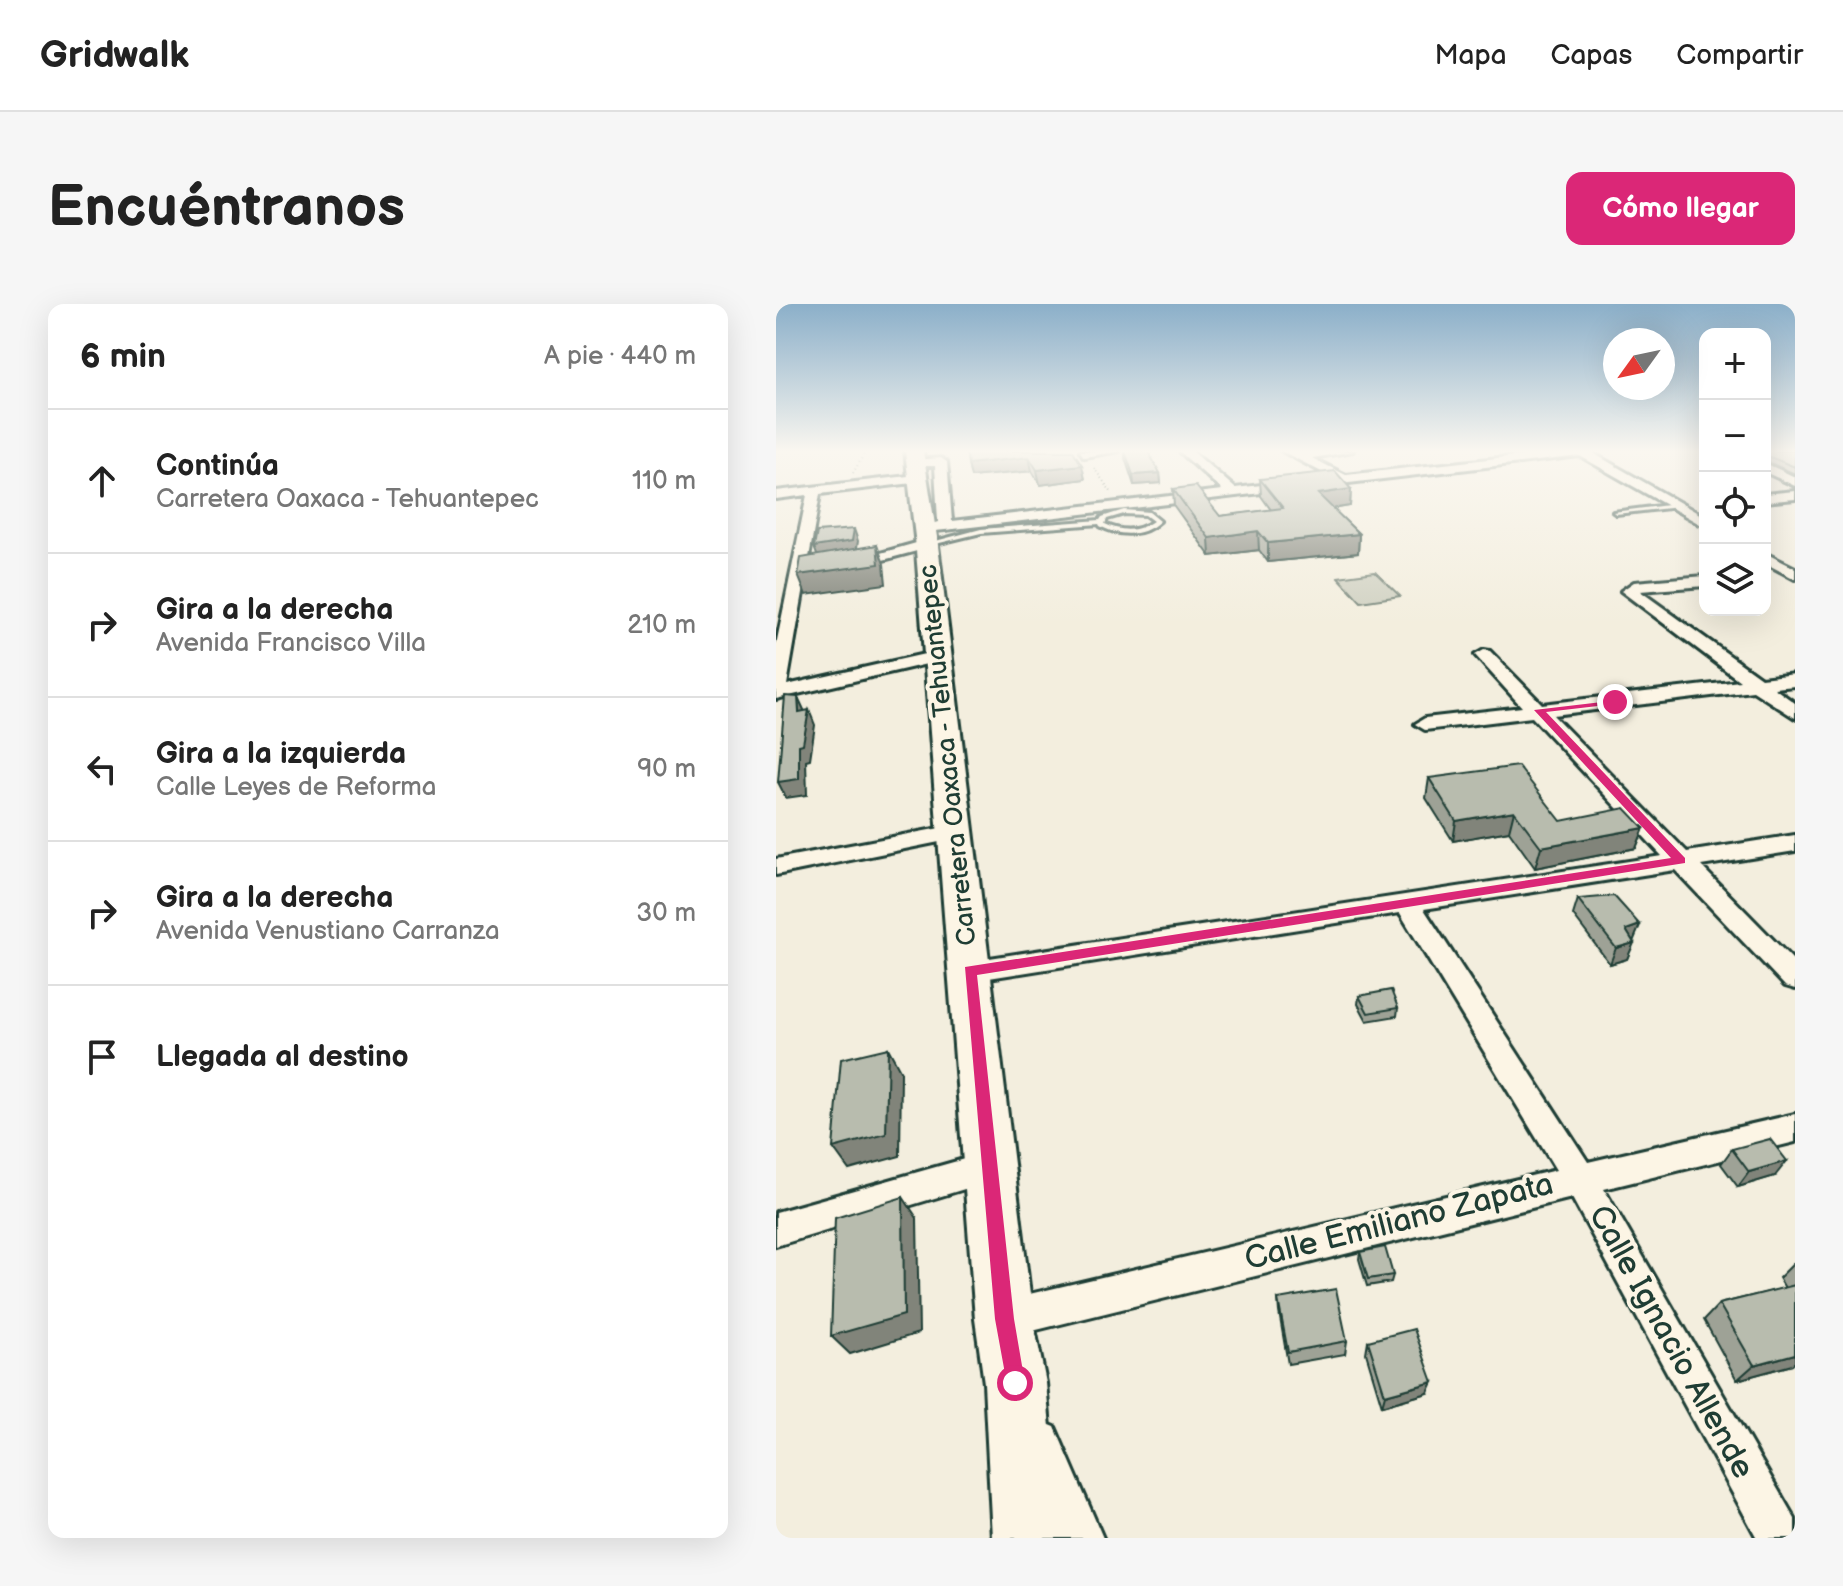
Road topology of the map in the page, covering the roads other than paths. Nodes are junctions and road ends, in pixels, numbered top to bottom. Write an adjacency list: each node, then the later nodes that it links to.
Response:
1 (812, 509): 12 (street)
2 (930, 509): 9 (main road, Carretera Oaxaca - Tehuantepec)
3 (1096, 509): 9 (street)
4 (1650, 509): 6 (lane)
5 (1680, 509): 7 (street)
6 (1616, 512)
7 (1699, 519)
8 (1102, 522): 8 (lane); 9 (lane)
9 (932, 533): 11 (street); 18 (main road, Carretera Oaxaca - Tehuantepec)
10 (1771, 560): 13 (street)
11 (839, 566)
12 (804, 571): 14 (street); 21 (street)
13 (1793, 573): 15 (street)
14 (776, 575)
15 (1771, 575)
16 (1699, 582): 20 (street)
17 (1484, 655): 22 (street)
18 (938, 656): 21 (street); 25 (main road, Carretera Oaxaca - Tehuantepec)
19 (1795, 680): 20 (street)
20 (1759, 686): 22 (street); 23 (street)
21 (776, 692)
22 (1539, 710): 24 (street); 27 (street)
23 (1795, 712)
24 (1425, 724)
25 (956, 832): 28 (street); 30 (main road, Carretera Oaxaca - Tehuantepec)
26 (1795, 843): 27 (street)
27 (1681, 860): 29 (street); 31 (street)
28 (776, 867)
29 (1407, 903): 30 (street); 34 (street, Calle Ignacio Allende)
30 (970, 971): 33 (main road, Carretera Oaxaca - Tehuantepec)
31 (1795, 979)
32 (1795, 1128): 34 (street, Calle Emiliano Zapata)
33 (989, 1167): 35 (street); 36 (main road, Carretera Oaxaca - Tehuantepec)
34 (1579, 1178): 36 (street, Calle Emiliano Zapata); 40 (street, Calle Ignacio Allende)
35 (776, 1229)
36 (1004, 1319): 37 (main road, Carretera Oaxaca - Tehuantepec)
37 (1015, 1383): 38 (main road, Carretera Oaxaca - Tehuantepec); 39 (street)
38 (1026, 1538)
39 (1081, 1538)
40 (1781, 1538)

